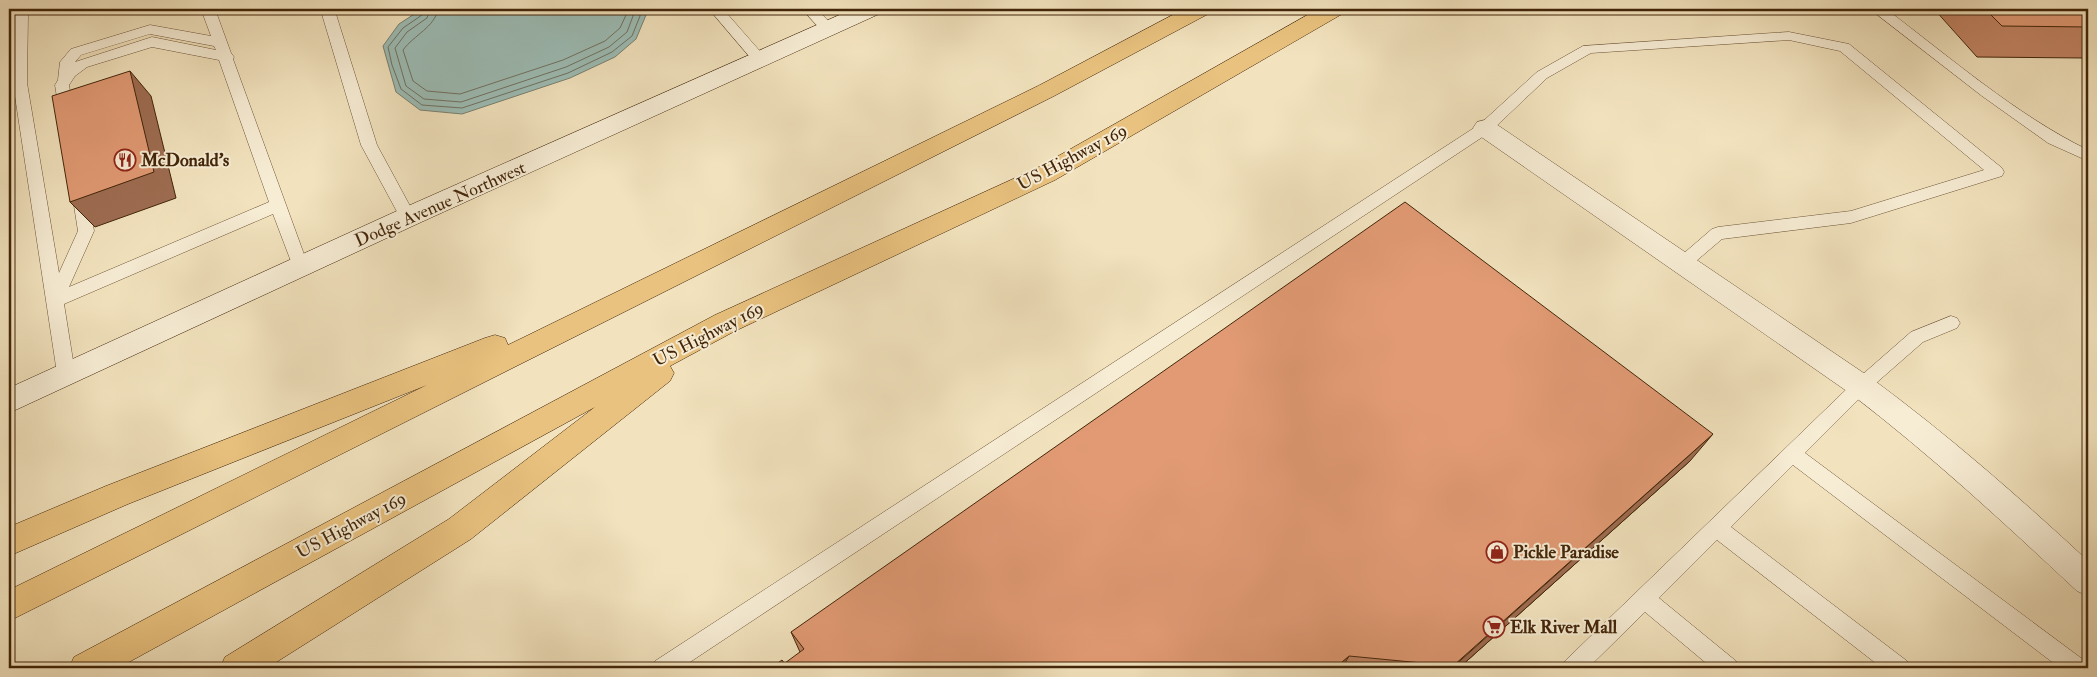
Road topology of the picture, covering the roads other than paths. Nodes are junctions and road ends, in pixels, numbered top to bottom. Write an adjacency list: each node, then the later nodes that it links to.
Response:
1 (23, 9): 24 (lane)
2 (208, 9): 11 (lane)
3 (330, 9): 20 (lane)
4 (716, 9): 13 (lane)
5 (809, 9): 10 (lane)
6 (871, 9): 10 (street, Dodge Avenue Northwest)
7 (1200, 9): 23 (highway)
8 (1334, 9): 25 (highway, US Highway 169)
9 (1877, 9): 17 (lane)
10 (828, 28): 13 (street, Dodge Avenue Northwest)
11 (221, 42): 12 (lane); 14 (lane)
12 (227, 57): 14 (lane); 19 (lane)
13 (760, 60): 20 (street, Dodge Avenue Northwest)
14 (62, 85): 16 (lane)
15 (1485, 128): 21 (street); 21 (lane); 38 (lane)
16 (70, 134)
17 (2088, 156)
18 (78, 182): 24 (lane)
19 (278, 205): 22 (lane); 24 (lane)
20 (408, 217): 22 (street, Dodge Avenue Northwest)
21 (1682, 264): 28 (street)
22 (301, 268): 27 (street, Dodge Avenue Northwest)
23 (666, 279): 32 (highway); 35 (highway)
24 (55, 300): 27 (lane)
25 (725, 323): 36 (highway, US Highway 169); 37 (highway)
26 (1951, 324): 28 (lane)
27 (66, 373): 29 (street, Dodge Avenue Northwest)
28 (1861, 386): 30 (lane); 33 (street)
29 (9, 401)
30 (1792, 454): 31 (lane); 42 (lane)
31 (1716, 527): 34 (lane); 41 (lane)
32 (9, 542)
33 (2088, 582)
34 (1644, 598): 39 (lane); 40 (lane)
35 (9, 606)
36 (86, 668)
37 (237, 668)
38 (663, 668)
39 (1573, 668)
40 (1728, 668)
41 (1899, 668)
42 (2077, 668)

